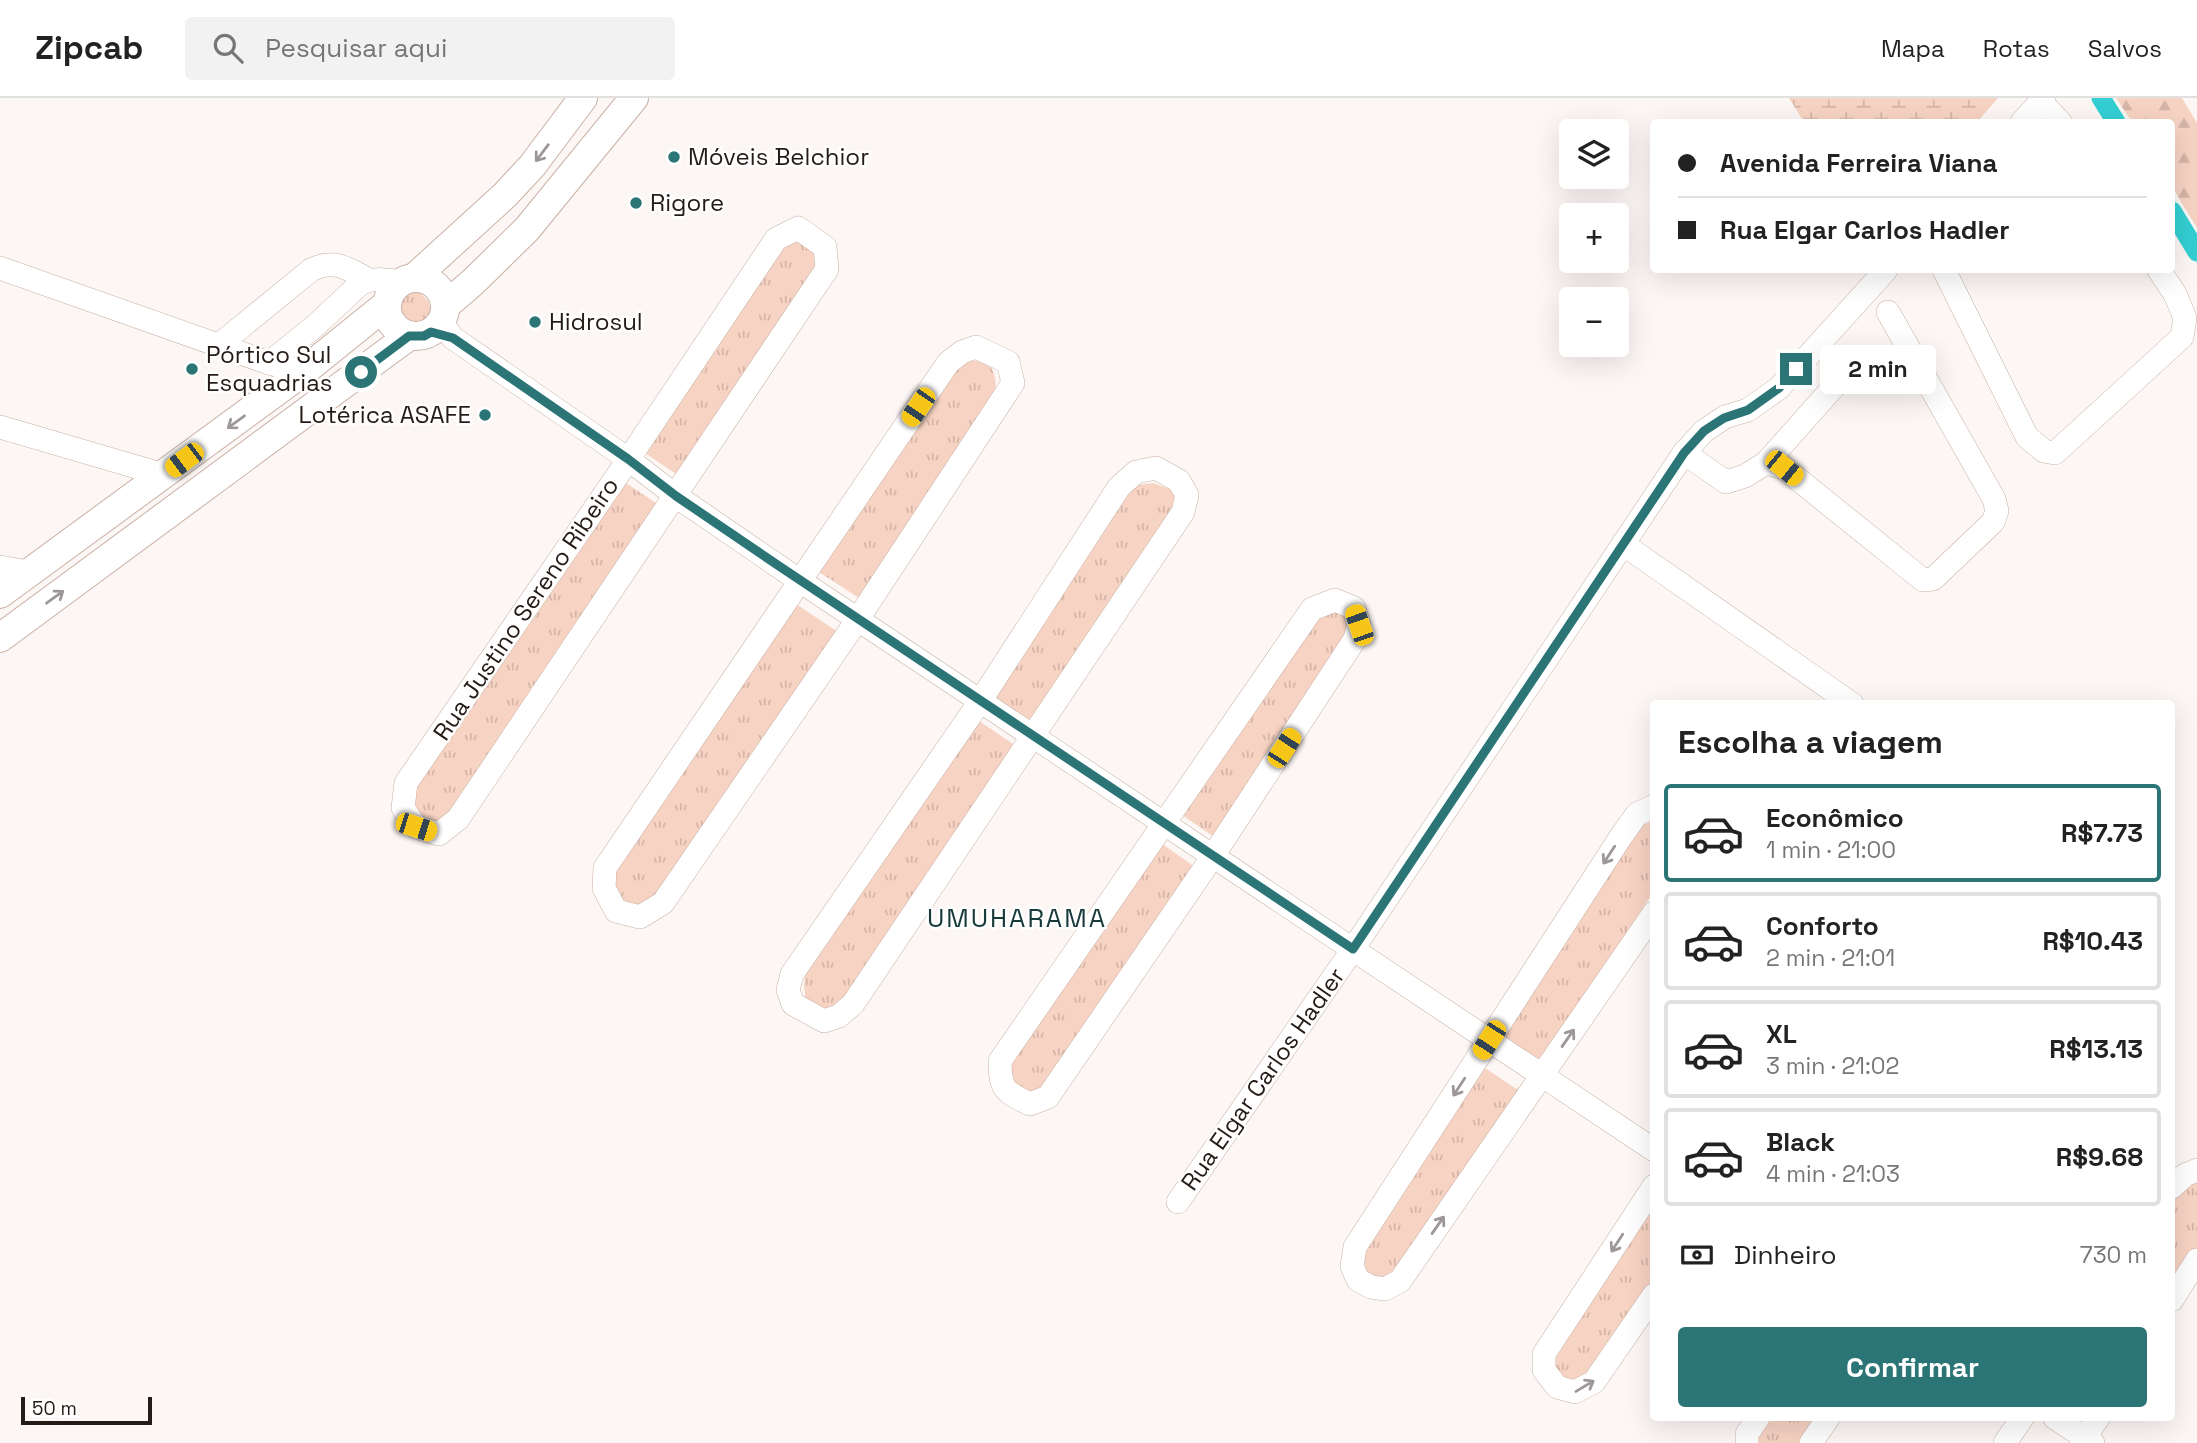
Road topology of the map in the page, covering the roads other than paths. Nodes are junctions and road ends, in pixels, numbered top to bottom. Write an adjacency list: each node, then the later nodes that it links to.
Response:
1 (583, 98): 11 (main road, one-way to 11)
2 (634, 98): 14 (main road)
3 (2043, 100): 4 (street); 5 (street)
4 (2025, 119)
5 (2058, 119)
6 (0, 268): 15 (street)
7 (1883, 273): 20 (street, Rua Elgar Carlos Hadler)
8 (1945, 273): 9 (street)
9 (2161, 273)
10 (369, 280): 11 (street); 13 (street); 15 (street)
11 (400, 288): 14 (main road); 14 (main road); 17 (main road)
12 (1888, 312): 22 (street)
13 (315, 326): 16 (street); 17 (street)
14 (436, 327): 21 (street); 31 (main road, one-way to 14)
15 (219, 345): 16 (street)
16 (270, 363): 17 (street)
17 (309, 368): 23 (main road, one-way to 23)
18 (1838, 382): 22 (street)
19 (0, 427): 23 (street)
20 (1684, 453): 22 (street); 25 (street, Rua Elgar Carlos Hadler)
21 (628, 459): 24 (street); 24 (street, Rua Justino Sereno Ribeiro); 24 (street, Rua Justino Sereno Ribeiro)
22 (1766, 463)
23 (164, 475): 27 (main road)
24 (676, 496): 28 (street)
25 (1623, 544): 33 (street); 39 (street, Rua Elgar Carlos Hadler)
26 (0, 567): 27 (street)
27 (28, 572): 29 (main road)
28 (800, 580): 30 (street); 30 (street); 30 (street)
29 (0, 594)
30 (858, 619): 32 (street)
31 (0, 638)
32 (981, 700): 34 (street); 34 (street); 34 (street)
33 (1846, 700)
34 (1032, 735): 36 (street)
35 (1650, 808): 40 (street, one-way to 40)
36 (1164, 823): 37 (street); 37 (street); 37 (street)
37 (1213, 856): 39 (street)
38 (1650, 919): 41 (street, one-way to 38)
39 (1353, 949): 40 (street); 46 (street, Rua Elgar Carlos Hadler)
40 (1489, 1040): 41 (street); 41 (street, one-way to 41)
41 (1542, 1075): 42 (street)
42 (1650, 1147)
43 (2197, 1170): 44 (street)
44 (2175, 1184)
45 (1650, 1192): 49 (street, one-way to 49)
46 (1178, 1202)
47 (2197, 1260): 48 (street)
48 (2175, 1295)
49 (1650, 1301)
50 (1756, 1421): 56 (street)
51 (1826, 1421): 57 (street)
52 (2020, 1421): 58 (street)
53 (2059, 1421): 55 (street)
54 (2096, 1421): 55 (street)
55 (2086, 1441)
56 (1747, 1443)
57 (1811, 1443)
58 (2005, 1443)

